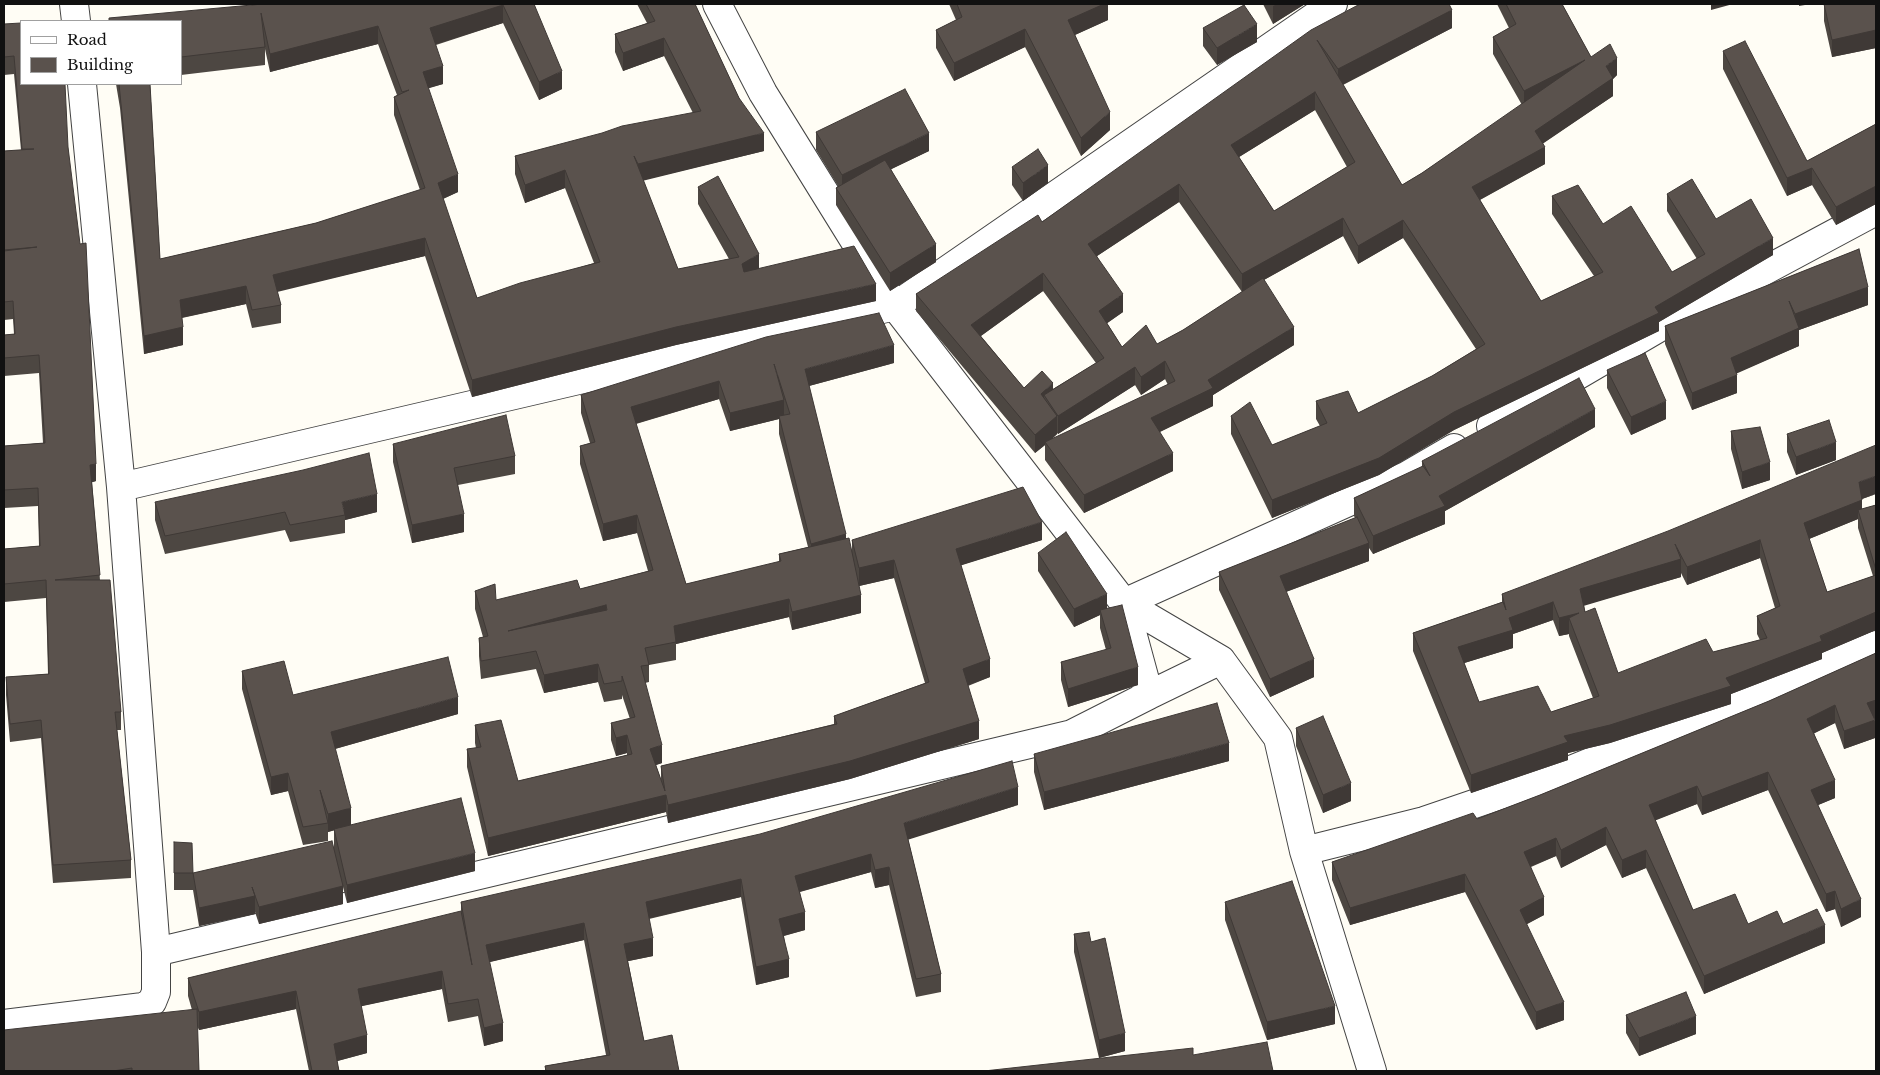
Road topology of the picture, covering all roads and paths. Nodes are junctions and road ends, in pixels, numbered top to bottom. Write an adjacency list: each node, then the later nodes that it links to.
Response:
1 (74, 4): 4 (street)
2 (717, 4): 7 (street)
3 (1333, 4): 7 (street)
4 (76, 20)
5 (82, 85): 8 (street)
6 (1876, 211): 9 (street)
7 (895, 306): 8 (street); 9 (street)
8 (121, 486): 14 (street)
9 (1124, 603): 11 (street); 12 (street)
10 (1876, 645): 13 (street)
11 (1221, 660): 12 (street); 13 (street)
12 (1149, 695): 14 (street)
13 (1304, 851): 16 (street)
14 (156, 952): 15 (street)
15 (4, 1024)
16 (1372, 1071)

